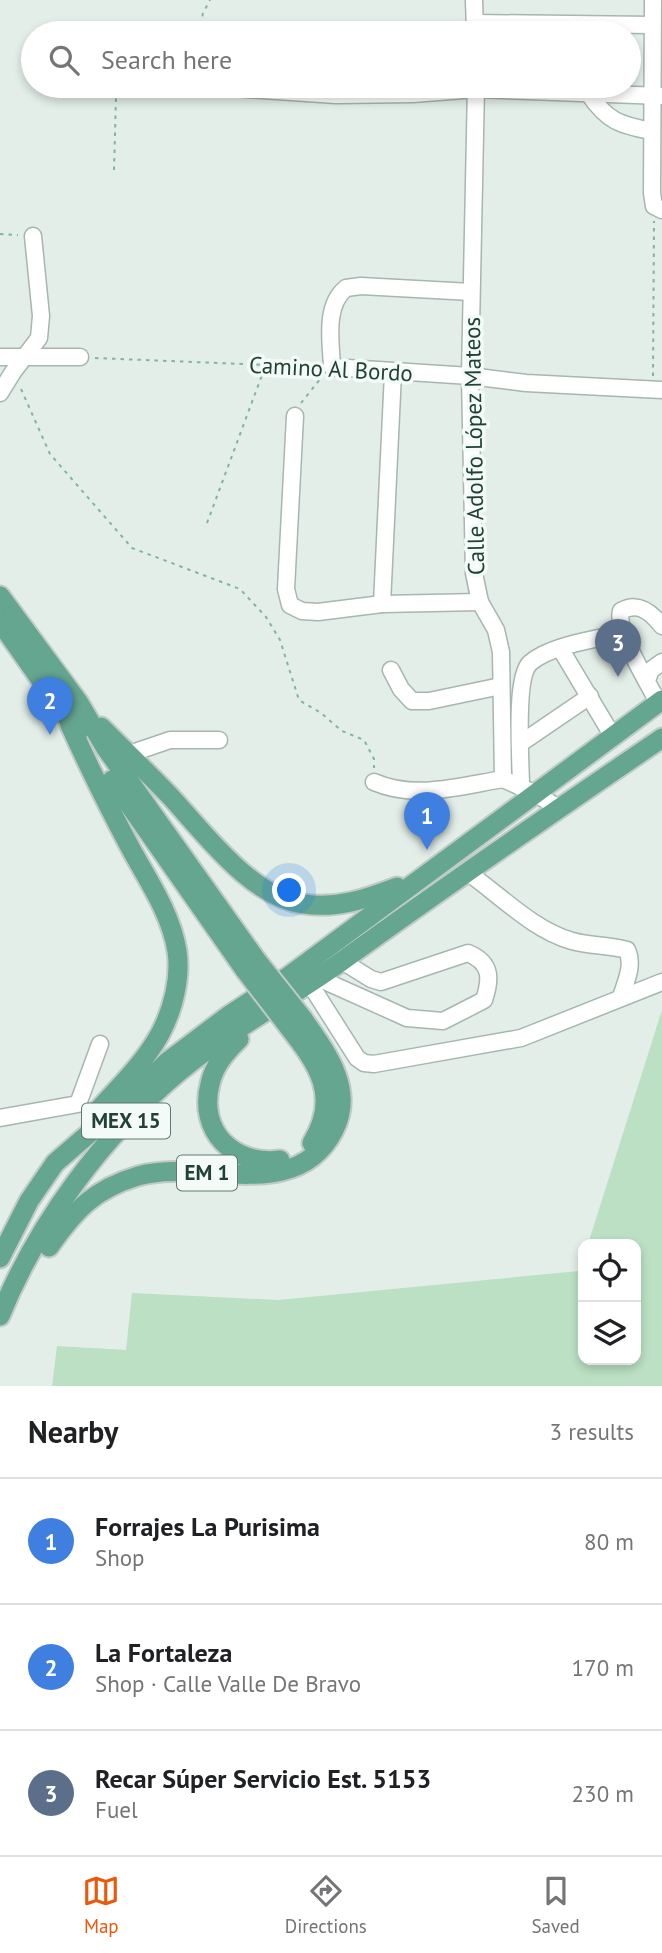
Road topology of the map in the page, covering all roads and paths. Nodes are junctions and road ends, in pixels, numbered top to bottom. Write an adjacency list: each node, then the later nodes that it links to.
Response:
1 (210, 0): 4 (path)
2 (474, 0): 5 (street)
3 (653, 0): 7 (street)
4 (202, 21)
5 (475, 21)
6 (641, 25): 7 (street)
7 (652, 25): 8 (street)
8 (656, 96): 12 (street)
9 (117, 98): 13 (path)
10 (476, 98): 17 (street, Calle Adolfo López Mateos)
11 (592, 98): 12 (street)
12 (651, 131): 14 (street)
13 (114, 170)
14 (658, 208): 26 (path)
15 (0, 234): 16 (path)
16 (33, 236): 20 (street)
17 (471, 292): 22 (street); 25 (street, Calle Adolfo López Mateos)
18 (0, 357): 20 (street)
19 (80, 357): 20 (street); 21 (path, Camino Al Bordo)
20 (24, 358): 23 (street)
21 (265, 366): 22 (path, Camino Al Bordo); 29 (path)
22 (332, 367): 24 (street, Camino Al Bordo); 28 (path)
23 (13, 372): 27 (street); 51 (path)
24 (393, 373): 25 (street, Camino Al Bordo); 32 (street)
25 (470, 376): 26 (street, Camino Al Bordo); 31 (street, Calle Adolfo López Mateos)
26 (658, 390)
27 (0, 393)
28 (295, 416): 32 (street)
29 (207, 523)
30 (0, 596): 43 (main road, EM 1)
31 (480, 602): 32 (street); 40 (street, Calle Adolfo López Mateos)
32 (382, 604)
33 (0, 622): 44 (main road, EM 1)
34 (662, 626): 35 (street)
35 (623, 633): 36 (street); 39 (street)
36 (560, 648): 41 (street); 48 (street)
37 (662, 662): 39 (street)
38 (391, 670): 40 (street)
39 (647, 680): 42 (street)
40 (501, 686): 50 (street, Calle Adolfo López Mateos)
41 (590, 696): 45 (street); 48 (street)
42 (660, 701): 45 (main road, MEX 15)
43 (79, 704): 49 (main road, EM 1); 57 (main road, EM 1)
44 (70, 724): 57 (main road, EM 1); 65 (main road, EM 1)
45 (612, 735): 52 (main road, MEX 15)
46 (662, 737): 53 (main road, MEX 15)
47 (219, 740): 49 (street)
48 (521, 743): 52 (street)
49 (129, 754): 55 (main road, EM 1)
50 (503, 779): 51 (street); 52 (street)
51 (374, 782)
52 (527, 790): 53 (street); 55 (main road, MEX 15)
53 (559, 808): 54 (main road, MEX 15)
54 (467, 872): 56 (main road, MEX 15); 60 (street)
55 (423, 876): 65 (main road, MEX 15)
56 (342, 961): 58 (main road, MEX 15); 58 (street)
57 (251, 965): 62 (main road, EM 1, bridge)
58 (314, 981): 60 (street); 61 (main road, MEX 15)
59 (662, 982): 60 (street)
60 (621, 997)
61 (260, 1016): 62 (main road, EM 1); 67 (main road, MEX 15)
62 (295, 1023): 67 (main road, EM 1)
63 (100, 1044): 64 (street)
64 (0, 1118)
65 (55, 1163): 66 (main road, MEX 15)
66 (0, 1258)
67 (1, 1314)

